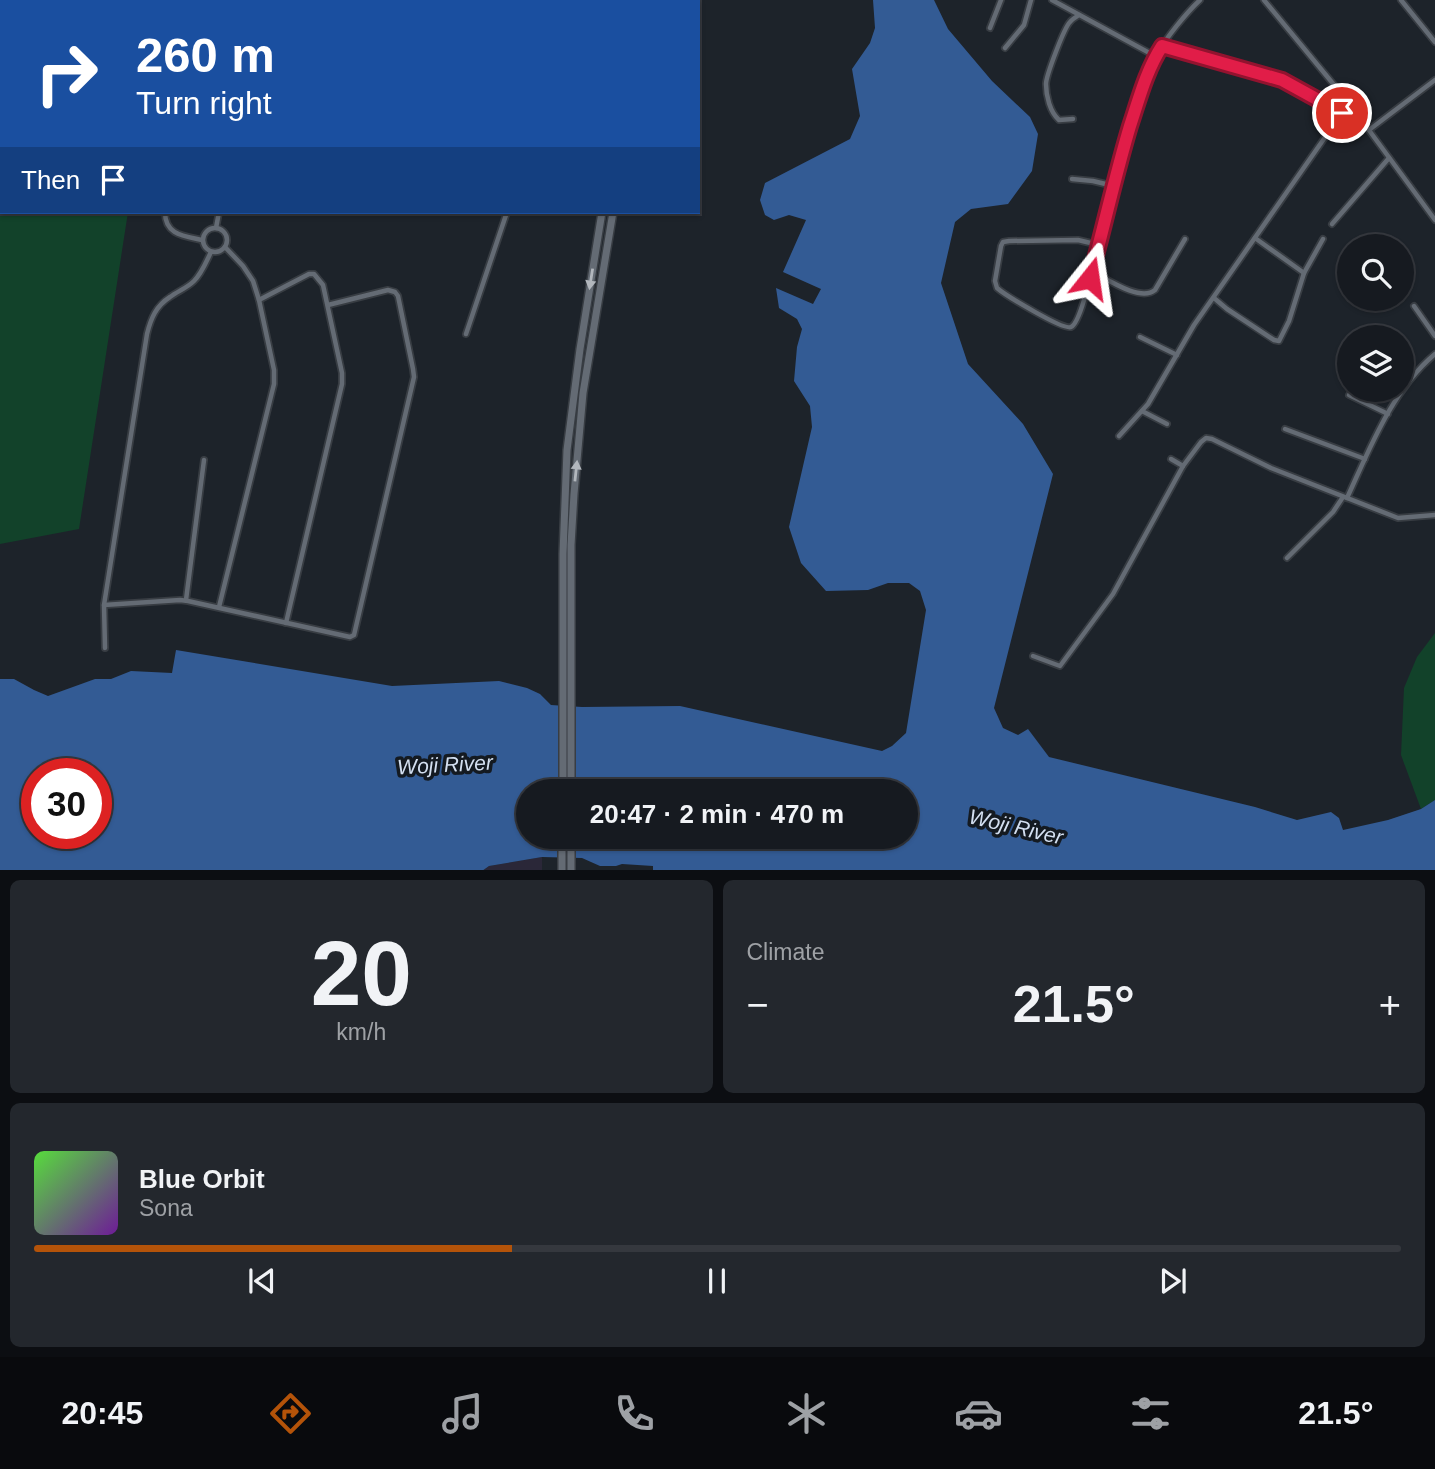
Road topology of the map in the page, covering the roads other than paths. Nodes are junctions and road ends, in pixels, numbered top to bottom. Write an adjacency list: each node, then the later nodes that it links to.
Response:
1 (1000, 0): 10 (street)
2 (1031, 0): 13 (street)
3 (1052, 0): 9 (street)
4 (1187, 0): 8 (street)
5 (1200, 0): 8 (street)
6 (1264, 0): 16 (street)
7 (1401, 0): 11 (street)
8 (1193, 6): 12 (street)
9 (1079, 15): 14 (street); 18 (street)
10 (989, 28)
11 (1435, 42)
12 (1162, 46): 14 (street); 17 (street)
13 (1004, 48)
14 (1155, 56): 22 (street)
15 (1435, 80): 19 (street)
16 (1349, 103): 17 (street); 19 (street)
17 (1342, 113): 31 (street)
18 (1073, 119)
19 (1368, 130): 20 (street)
20 (1389, 158): 28 (street); 29 (street)
21 (1072, 179): 22 (street)
22 (1114, 186): 35 (street)
23 (165, 214): 34 (street)
24 (219, 214): 30 (street)
25 (506, 214): 44 (street)
26 (602, 214): 68 (main road, one-way to 68)
27 (613, 214): 68 (main road, one-way to 27)
28 (1435, 220)
29 (1332, 224)
30 (216, 228): 34 (street); 36 (street)
31 (1255, 238): 39 (street); 40 (street)
32 (1185, 239): 38 (street)
33 (1323, 239): 39 (street)
34 (202, 240): 37 (street)
35 (1098, 245): 38 (street); 38 (street)
36 (225, 247): 37 (street); 41 (street)
37 (211, 252): 63 (street)
38 (1091, 271)
39 (1304, 274): 40 (street)
40 (1214, 298): 48 (street)
41 (260, 300): 42 (street); 64 (street)
42 (328, 305): 65 (street); 65 (street)
43 (1414, 306): 45 (street)
44 (466, 334)
45 (1435, 336)
46 (1140, 337): 48 (street)
47 (1435, 354): 51 (street)
48 (1177, 355): 50 (street)
49 (1363, 402): 51 (street)
50 (1142, 411): 52 (street); 54 (street)
51 (1388, 414): 56 (street)
52 (1167, 424)
53 (1285, 429): 56 (street)
54 (1119, 436)
55 (1171, 459): 58 (street)
56 (1365, 459): 59 (street)
57 (204, 460): 62 (street)
58 (1183, 466): 59 (street); 67 (street)
59 (1345, 498): 60 (street); 61 (street)
60 (1435, 515)
61 (1287, 558)
62 (186, 600): 63 (street); 64 (street)
63 (104, 605): 66 (street)
64 (219, 607): 65 (street)
65 (286, 623)
66 (105, 648)
67 (1034, 656)
68 (567, 686): 69 (main road); 70 (main road)
69 (563, 779)
70 (571, 779)
71 (562, 849): 73 (main road)
72 (571, 849): 74 (main road)
73 (562, 870)
74 (571, 870)

